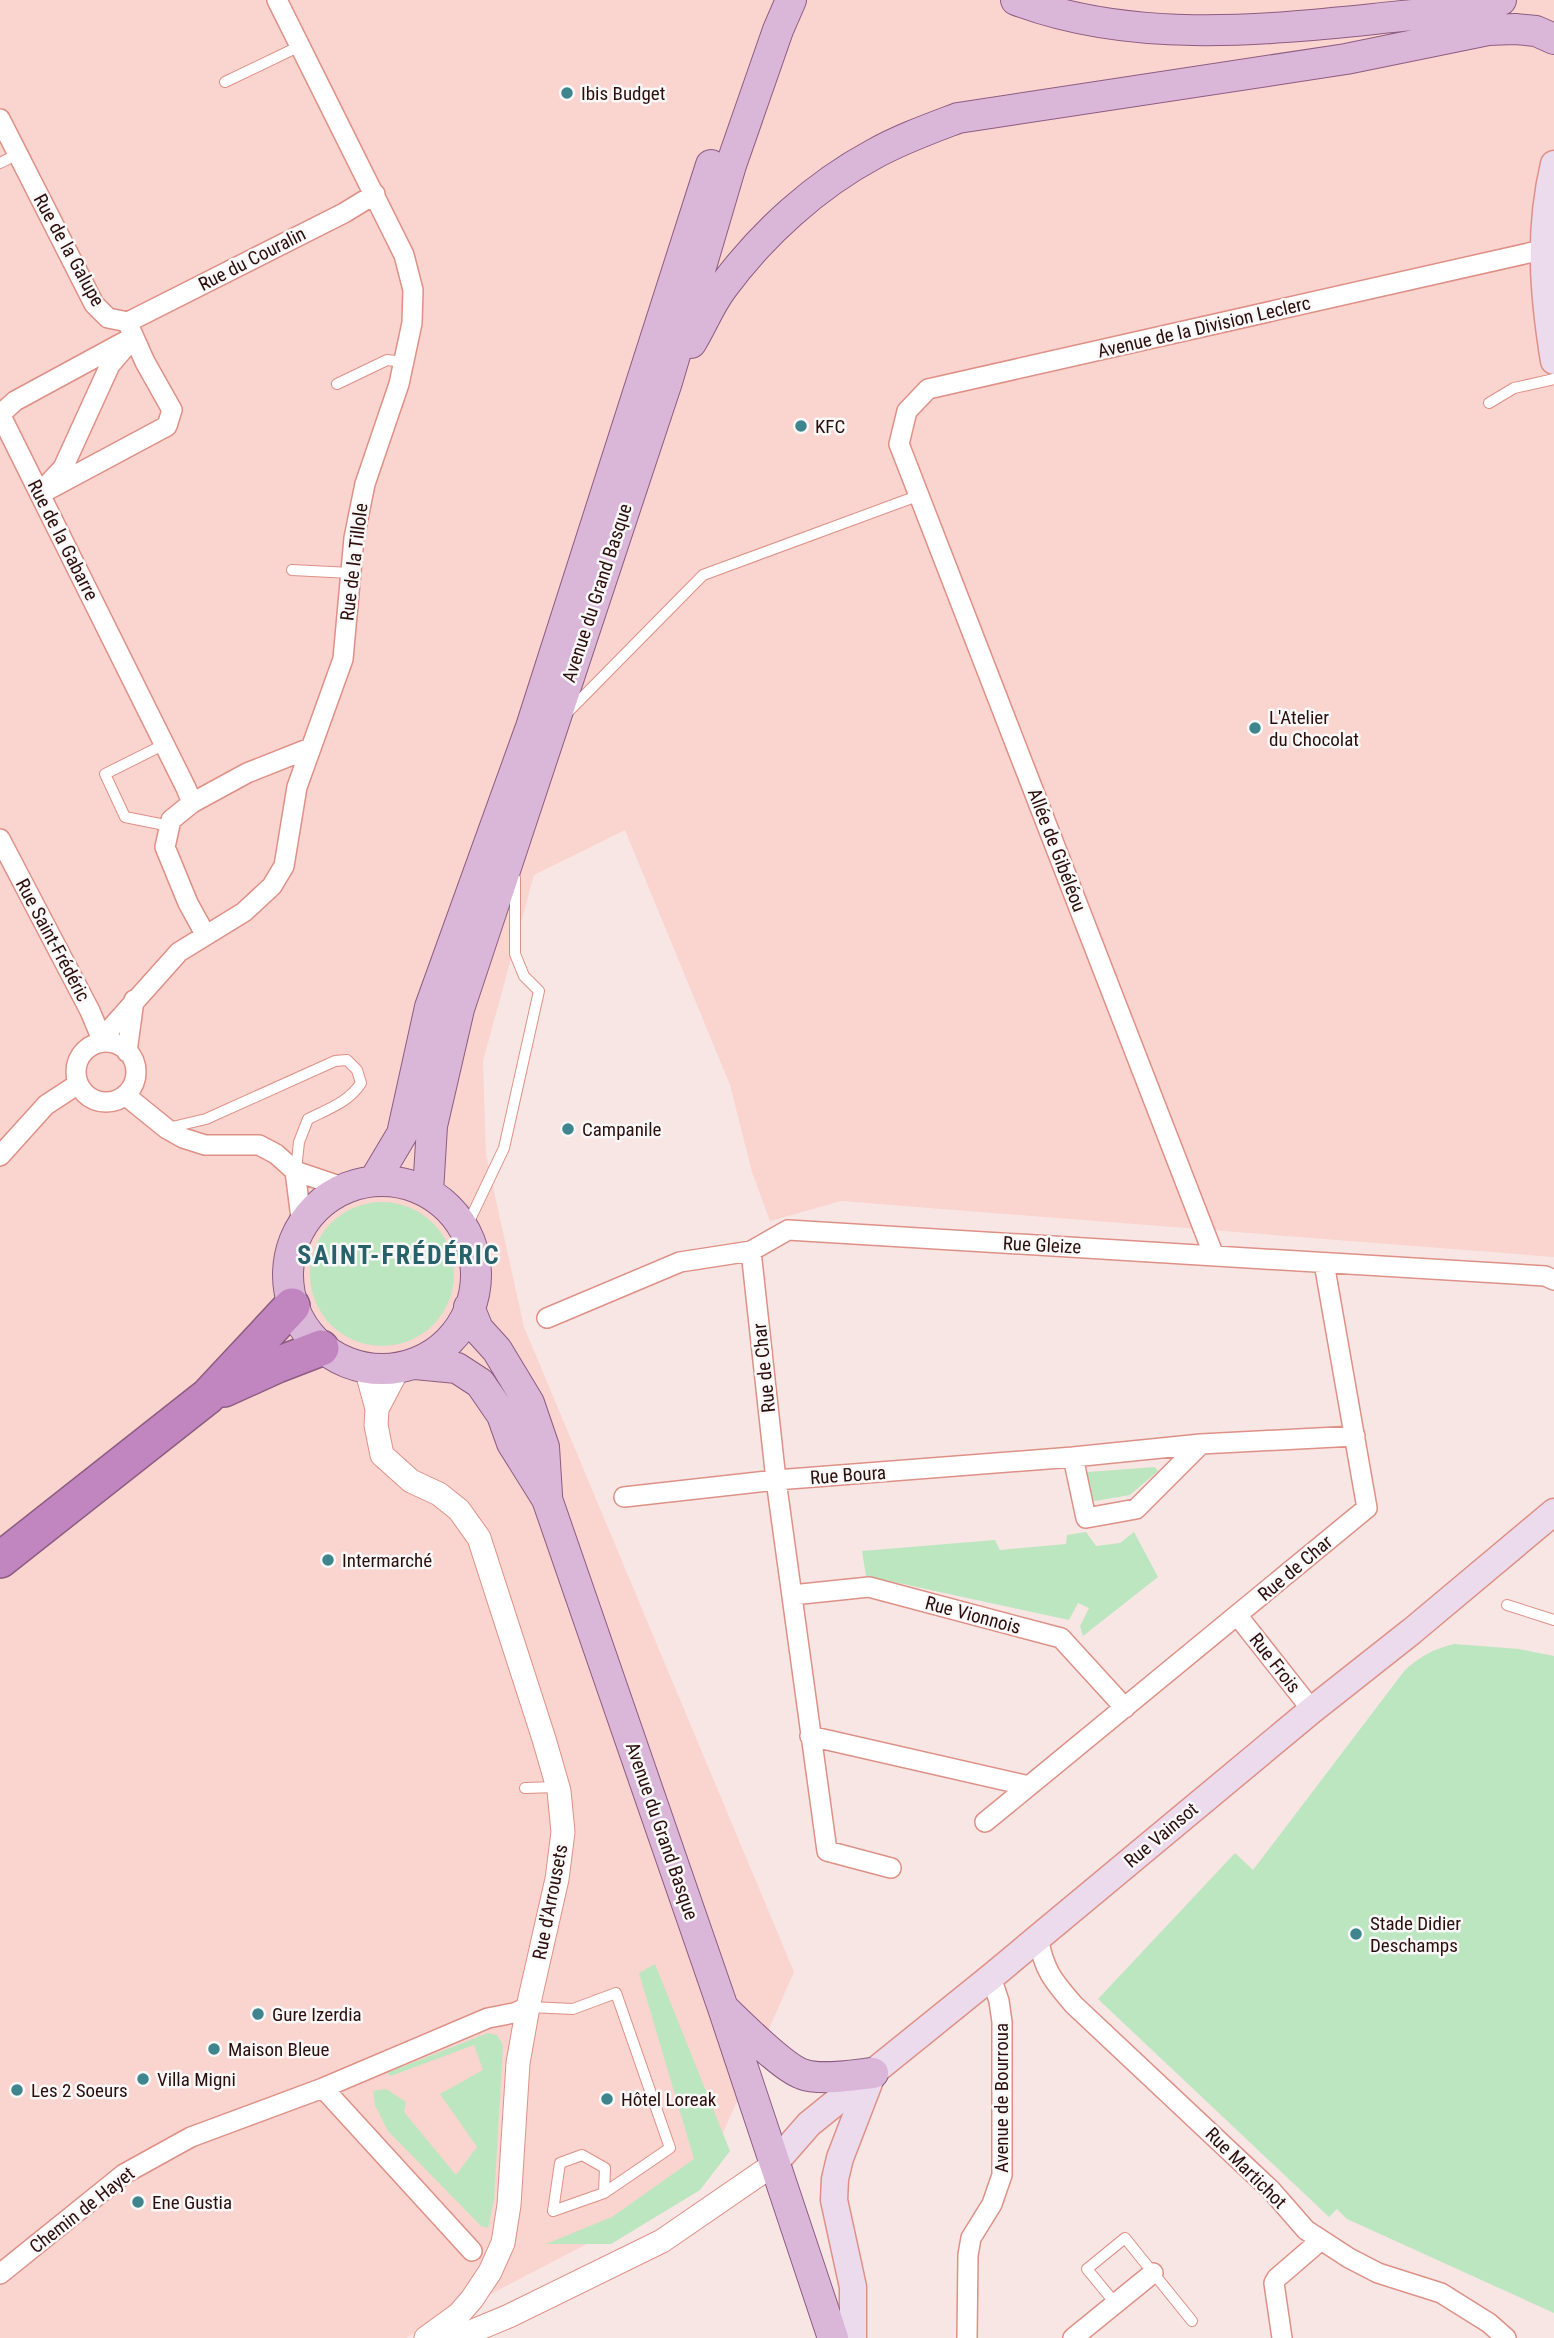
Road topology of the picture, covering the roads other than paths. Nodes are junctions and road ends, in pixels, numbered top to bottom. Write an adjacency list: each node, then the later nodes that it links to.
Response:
1 (277, 0): 9 (street, Rue de la Tillole)
2 (770, 0): 46 (main road, Avenue du Grand Basque)
3 (791, 0): 22 (main road, Avenue du Grand Basque)
4 (1016, 0): 7 (main road)
5 (1500, 0): 6 (main road)
6 (1316, 25): 7 (main road); 10 (main road)
7 (1284, 27): 10 (main road)
8 (1554, 39): 10 (main road)
9 (300, 46): 11 (lane); 16 (street, Rue de la Tillole)
10 (1307, 65): 22 (main road)
11 (225, 82)
12 (0, 119): 13 (street, Rue de la Galupe)
13 (18, 154): 14 (lane); 18 (street, Rue de la Galupe)
14 (0, 163)
15 (1554, 164): 17 (main road)
16 (375, 194): 18 (street, Rue du Couralin); 20 (street, Rue de la Tillole)
17 (1542, 250): 19 (main road); 25 (street, Avenue de la Division Leclerc)
18 (131, 329): 26 (street); 26 (street, Rue de la Gabarre); 26 (street)
19 (1554, 361)
20 (404, 362): 23 (lane); 29 (street, Rue de la Tillole)
21 (1554, 379): 24 (lane)
22 (667, 382): 30 (main road, Avenue du Grand Basque)
23 (337, 384)
24 (1489, 403)
25 (899, 444): 27 (street, Allée de Gibéléou)
26 (40, 494): 31 (street, Rue de la Gabarre)
27 (920, 495): 30 (lane); 52 (street, Allée de Gibéléou)
28 (292, 570): 29 (lane)
29 (351, 573): 32 (street, Rue de la Tillole)
30 (552, 728): 35 (main road, Avenue du Grand Basque)
31 (164, 744): 33 (street, Rue de la Gabarre); 34 (lane)
32 (310, 748): 33 (street); 37 (street, Rue de la Tillole)
33 (192, 803): 34 (street)
34 (170, 826): 37 (street)
35 (516, 837): 48 (main road, Avenue du Grand Basque); 50 (lane)
36 (0, 839): 39 (street, Rue Saint-Frédéric)
37 (205, 934): 38 (street, Rue de la Tillole)
38 (134, 1000): 39 (street, Rue de la Tillole); 40 (street)
39 (105, 1042): 40 (street); 41 (street)
40 (127, 1052): 42 (street)
41 (78, 1084): 42 (street); 44 (street)
42 (125, 1095): 43 (street)
43 (167, 1129): 45 (street); 45 (lane)
44 (0, 1156)
45 (295, 1171): 47 (street); 49 (street)
46 (374, 1181): 47 (main road); 48 (main road)
47 (345, 1188): 49 (main road)
48 (428, 1192): 50 (main road)
49 (302, 1226): 55 (main road)
50 (464, 1230): 56 (main road)
51 (751, 1251): 52 (street, Rue Gleize); 57 (street, Rue Gleize); 66 (street, Rue de Char)
52 (1214, 1256): 53 (street, Rue Gleize)
53 (1324, 1263): 54 (street, Rue Gleize); 63 (street, Rue de Char)
54 (1554, 1280)
55 (292, 1306): 58 (main road); 61 (highway)
56 (469, 1307): 59 (main road); 69 (main road, Avenue du Grand Basque)
57 (547, 1318)
58 (321, 1348): 60 (main road); 61 (highway)
59 (407, 1365): 60 (main road); 62 (street); 69 (main road, Avenue du Grand Basque)
60 (366, 1368): 62 (street, Rue d'Arrousets)
61 (208, 1396): 68 (highway)
62 (377, 1409): 81 (street, Rue d'Arrousets)
63 (1355, 1436): 64 (street, Rue Boura); 75 (street, Rue de Char)
64 (1201, 1444): 65 (street, Rue Boura); 65 (street)
65 (1073, 1457): 66 (street, Rue Boura)
66 (776, 1480): 67 (street, Rue Boura); 73 (street, Rue de Char)
67 (624, 1497)
68 (75, 1499): 71 (highway); 72 (highway)
69 (547, 1499): 88 (main road, Avenue du Grand Basque)
70 (1554, 1512): 78 (main road, Rue Vainsot)
71 (0, 1544)
72 (0, 1560)
73 (792, 1595): 77 (street, Rue Vionnois); 79 (street, Rue de Char)
74 (1507, 1605): 76 (lane)
75 (1237, 1615): 77 (street, Rue de Char); 78 (street, Rue Frois)
76 (1554, 1620)
77 (1125, 1708): 80 (street, Rue de Char)
78 (1312, 1710): 85 (main road, Rue Vainsot)
79 (810, 1735): 80 (street); 84 (street, Rue de Char)
80 (1029, 1786): 83 (street, Rue de Char)
81 (558, 1787): 82 (lane); 87 (street, Rue d'Arrousets)
82 (525, 1788)
83 (985, 1822)
84 (891, 1868)
85 (1038, 1937): 86 (main road, Rue Vainsot); 93 (street, Rue Martichot)
86 (992, 1977): 89 (main road, Rue Vainsot); 103 (street, Avenue de Bourroua)
87 (528, 2007): 90 (street, Chemin de Hayet); 92 (lane); 99 (street, Rue d'Arrousets)
88 (723, 2008): 89 (main road); 91 (main road, Avenue du Grand Basque)
89 (873, 2073): 91 (main road, Rue Vainsot); 102 (main road)
90 (323, 2088): 94 (street); 96 (street, Chemin de Hayet)
91 (774, 2164): 99 (street, Rue d'Arrousets); 101 (main road, Avenue du Grand Basque)
92 (604, 2193): 92 (lane)
93 (1321, 2240): 105 (street); 106 (street, Rue Martichot)
94 (472, 2251)
95 (1153, 2273): 97 (street); 97 (lane); 98 (lane)
96 (0, 2274)
97 (1115, 2303): 104 (street)
98 (1192, 2321)
99 (463, 2328): 100 (street, Rue d'Arrousets)
100 (426, 2338)
101 (833, 2338)
102 (853, 2338)
103 (967, 2338)
104 (1073, 2338)
105 (1282, 2338)
106 (1506, 2338)

